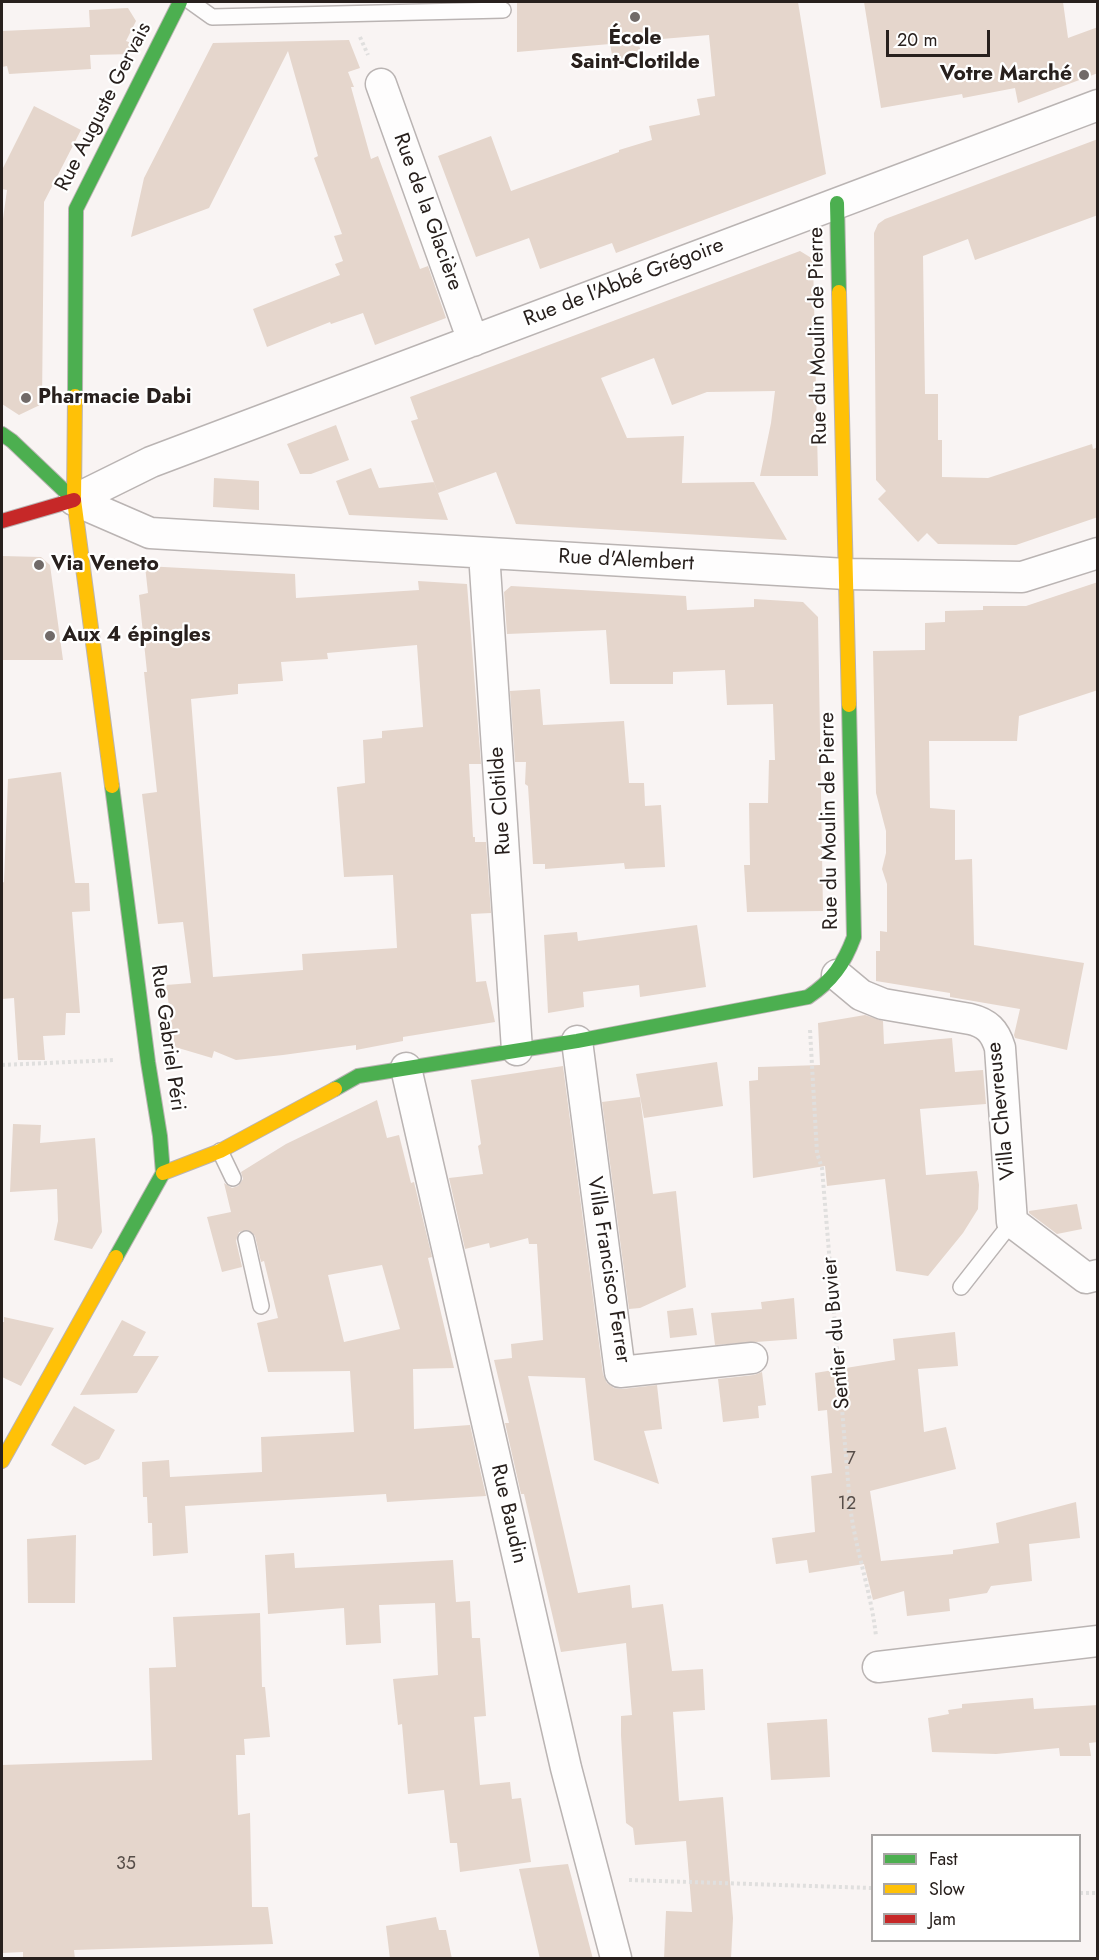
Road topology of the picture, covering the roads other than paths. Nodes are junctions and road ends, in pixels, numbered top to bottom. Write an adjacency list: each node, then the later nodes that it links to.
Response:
1 (180, 2): 9 (street, Rue Auguste Gervais)
2 (191, 2): 3 (lane)
3 (503, 10)
4 (381, 84): 7 (street, Rue de la Glacière)
5 (1098, 105): 6 (street, Rue de l'Abbé Grégoire)
6 (837, 203): 7 (street, Rue de l'Abbé Grégoire); 13 (street, Rue du Moulin de Pierre)
7 (473, 341): 9 (street, Rue de l'Abbé Grégoire)
8 (7, 438): 9 (street)
9 (74, 500): 10 (street); 11 (street, Rue d'Alembert); 19 (street, Rue Gabriel Péri)
10 (2, 521)
11 (483, 553): 13 (street, Rue d'Alembert); 16 (street, Rue Clotilde)
12 (1098, 553): 13 (street, Rue d'Alembert)
13 (846, 574): 14 (street, Rue du Moulin de Pierre)
14 (837, 975): 15 (street, Rue du Moulin de Pierre); 21 (street, Villa Chevreuse)
15 (576, 1041): 16 (street, Rue du Moulin de Pierre); 26 (street, Villa Francisco Ferrer)
16 (517, 1050): 17 (street, Rue du Moulin de Pierre)
17 (406, 1068): 18 (street, Rue du Moulin de Pierre); 30 (street, Rue Baudin)
18 (220, 1151): 19 (street, Rue du Moulin de Pierre); 20 (lane)
19 (163, 1173): 27 (street)
20 (233, 1178)
21 (1012, 1222): 23 (street); 24 (lane)
22 (246, 1239): 25 (lane)
23 (1098, 1275)
24 (961, 1287)
25 (261, 1306)
26 (752, 1358)
27 (2, 1461)
28 (1098, 1641): 29 (street)
29 (878, 1666)
30 (616, 1959)

